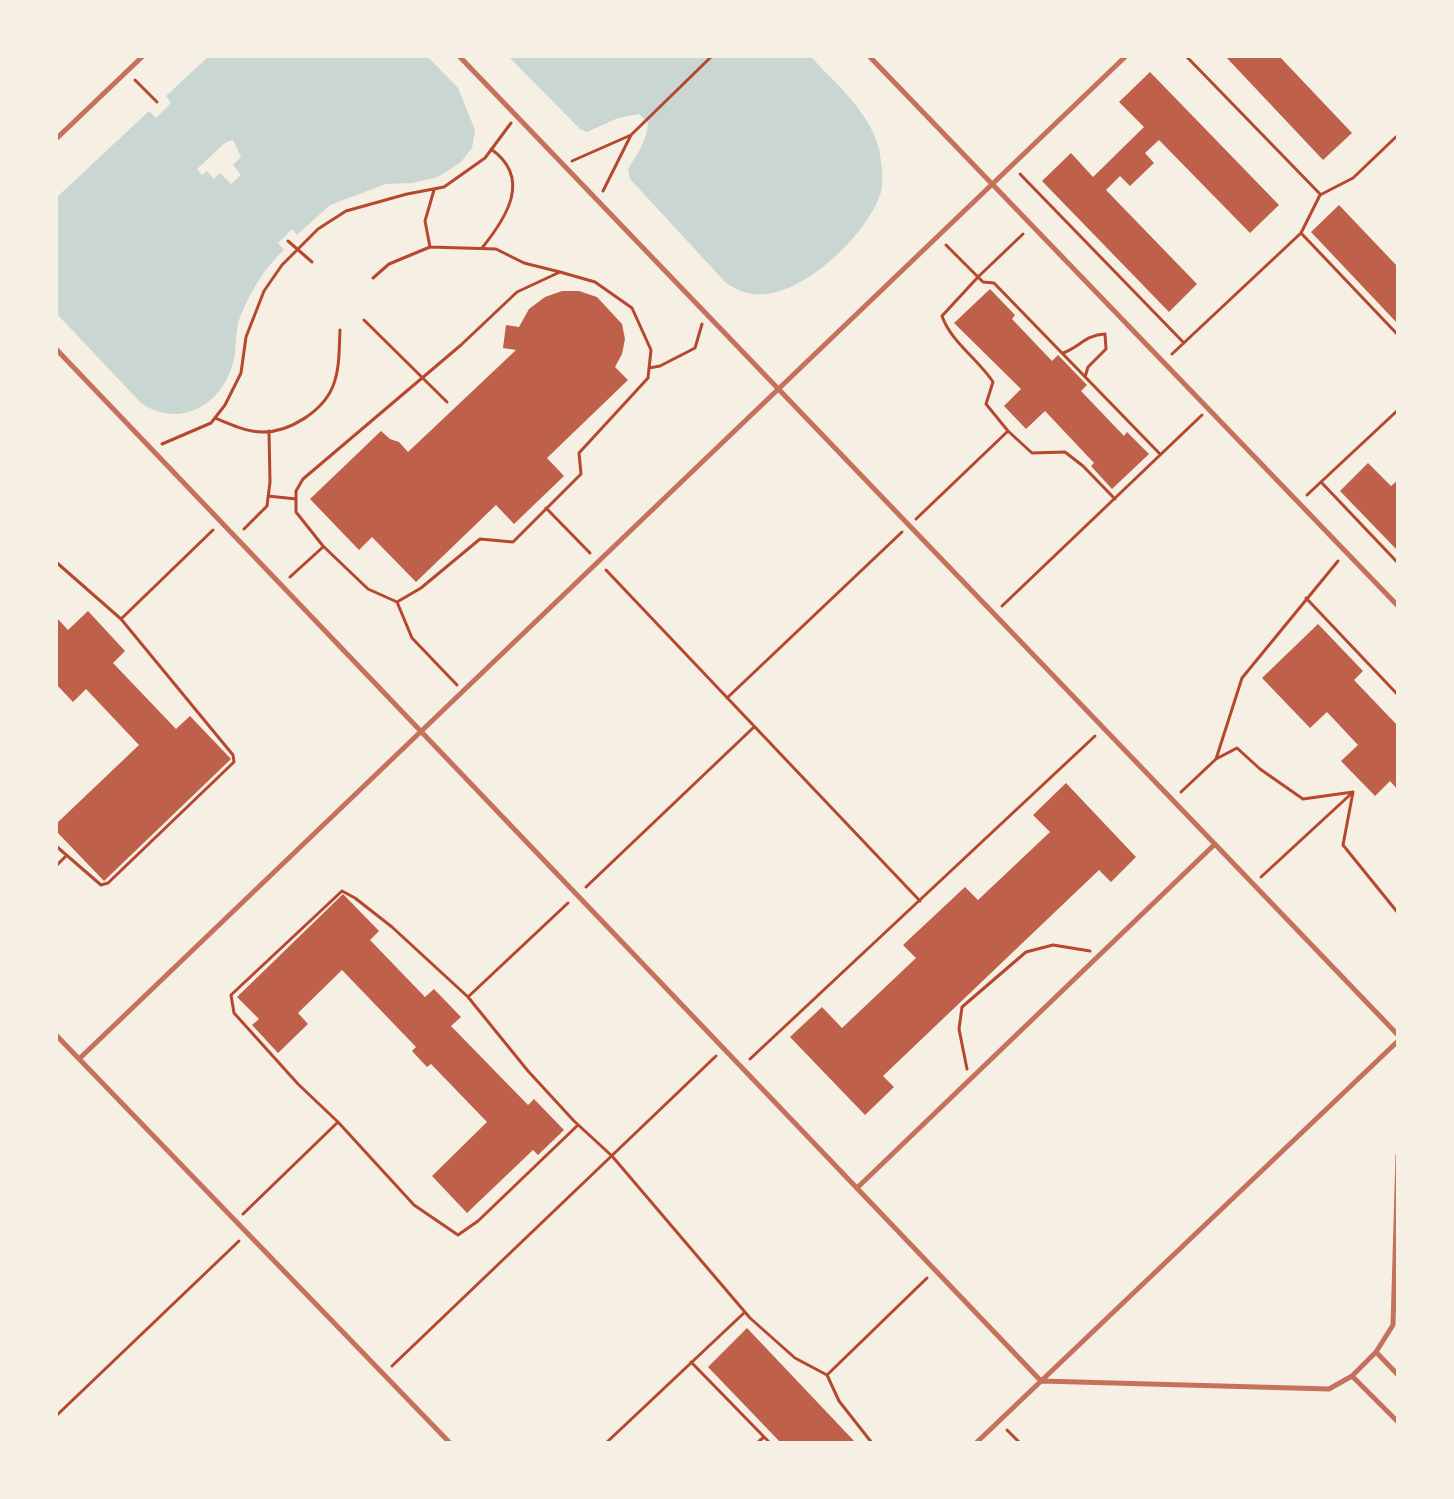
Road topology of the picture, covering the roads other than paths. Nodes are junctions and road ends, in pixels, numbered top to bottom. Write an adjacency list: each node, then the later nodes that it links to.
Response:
1 (143, 56): 5 (lane)
2 (459, 56): 8 (lane)
3 (869, 56): 6 (lane)
4 (1126, 56): 6 (lane)
5 (56, 139)
6 (992, 184): 8 (lane); 9 (lane)
7 (56, 349): 10 (lane)
8 (778, 389): 10 (lane); 11 (lane)
9 (1398, 606)
10 (421, 731): 15 (lane); 17 (lane)
11 (1215, 844): 13 (lane); 17 (lane)
12 (56, 1035): 15 (lane)
13 (1398, 1035)
14 (1398, 1041): 21 (lane)
15 (79, 1059): 23 (lane)
16 (1398, 1155): 18 (lane)
17 (857, 1188): 21 (lane)
18 (1376, 1352): 19 (lane); 20 (lane)
19 (1398, 1375)
20 (1352, 1376): 21 (lane); 22 (lane)
21 (1041, 1381): 24 (lane)
22 (1398, 1422)
23 (450, 1443)
24 (976, 1443)

